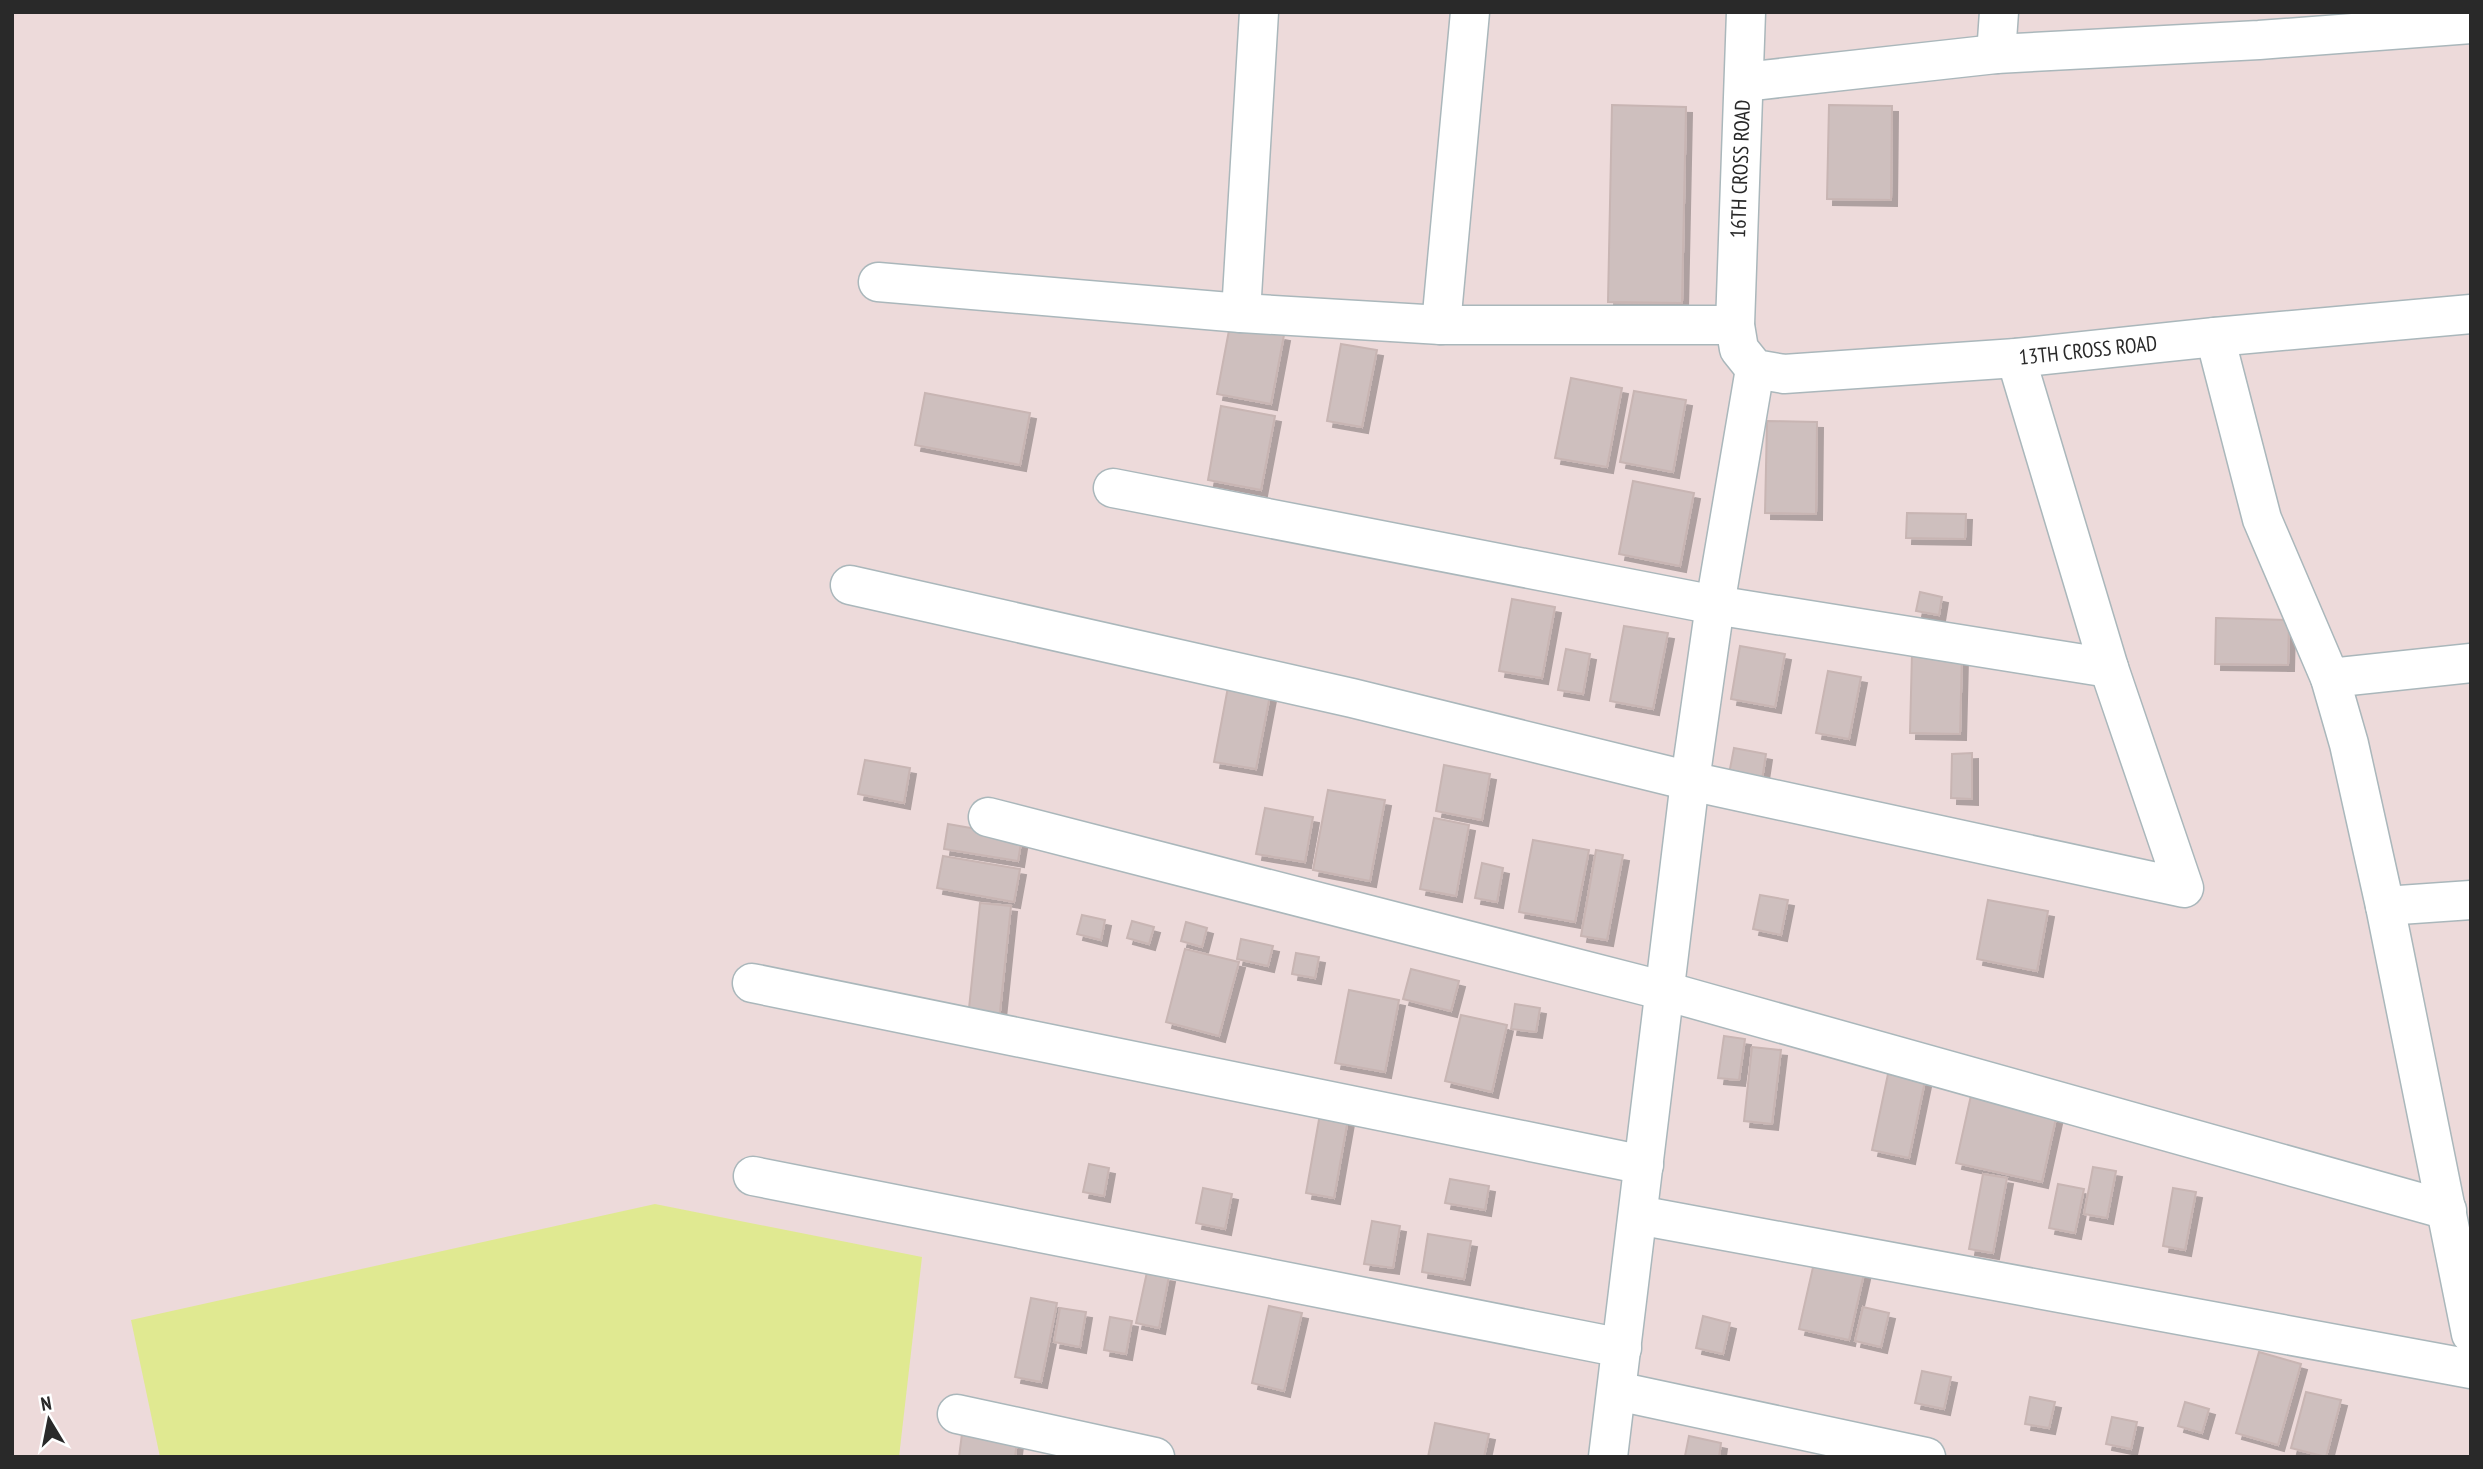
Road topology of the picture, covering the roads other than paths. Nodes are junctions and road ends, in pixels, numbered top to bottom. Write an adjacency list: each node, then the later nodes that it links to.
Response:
1 (1259, 12): 10 (street)
2 (1470, 12): 12 (street)
3 (1746, 12): 8 (street, 16TH CROSS ROAD)
4 (1999, 12): 7 (street)
5 (2471, 24): 6 (street)
6 (2260, 26): 7 (street)
7 (1996, 54): 8 (street)
8 (1744, 82): 13 (street, 16TH CROSS ROAD)
9 (878, 282): 10 (street)
10 (1241, 313): 12 (street)
11 (2471, 314): 14 (street, 13TH CROSS ROAD)
12 (1441, 325): 13 (street)
13 (1735, 325): 16 (street)
14 (2215, 337): 15 (street, 13TH CROSS ROAD); 22 (street)
15 (2016, 358): 16 (street, 13TH CROSS ROAD); 21 (street)
16 (1755, 369): 19 (street)
17 (1113, 488): 19 (street)
18 (850, 585): 23 (street)
19 (1715, 605): 21 (street); 23 (street)
20 (2471, 663): 22 (street)
21 (2109, 668): 23 (street)
22 (2330, 678): 26 (street)
23 (1690, 781): 28 (street)
24 (988, 817): 28 (street)
25 (2471, 900): 26 (street)
26 (2385, 905): 31 (street)
27 (752, 983): 29 (street)
28 (1665, 991): 29 (street); 31 (street)
29 (1644, 1165): 32 (street)
30 (753, 1176): 34 (street)
31 (2447, 1210): 33 (street)
32 (1638, 1215): 34 (street); 35 (street)
33 (2471, 1334)
34 (1622, 1348): 36 (street)
35 (2471, 1369)
36 (1617, 1391): 39 (street); 40 (street)
37 (957, 1414): 38 (street)
38 (1155, 1457)
39 (1608, 1457)
40 (1926, 1457)

